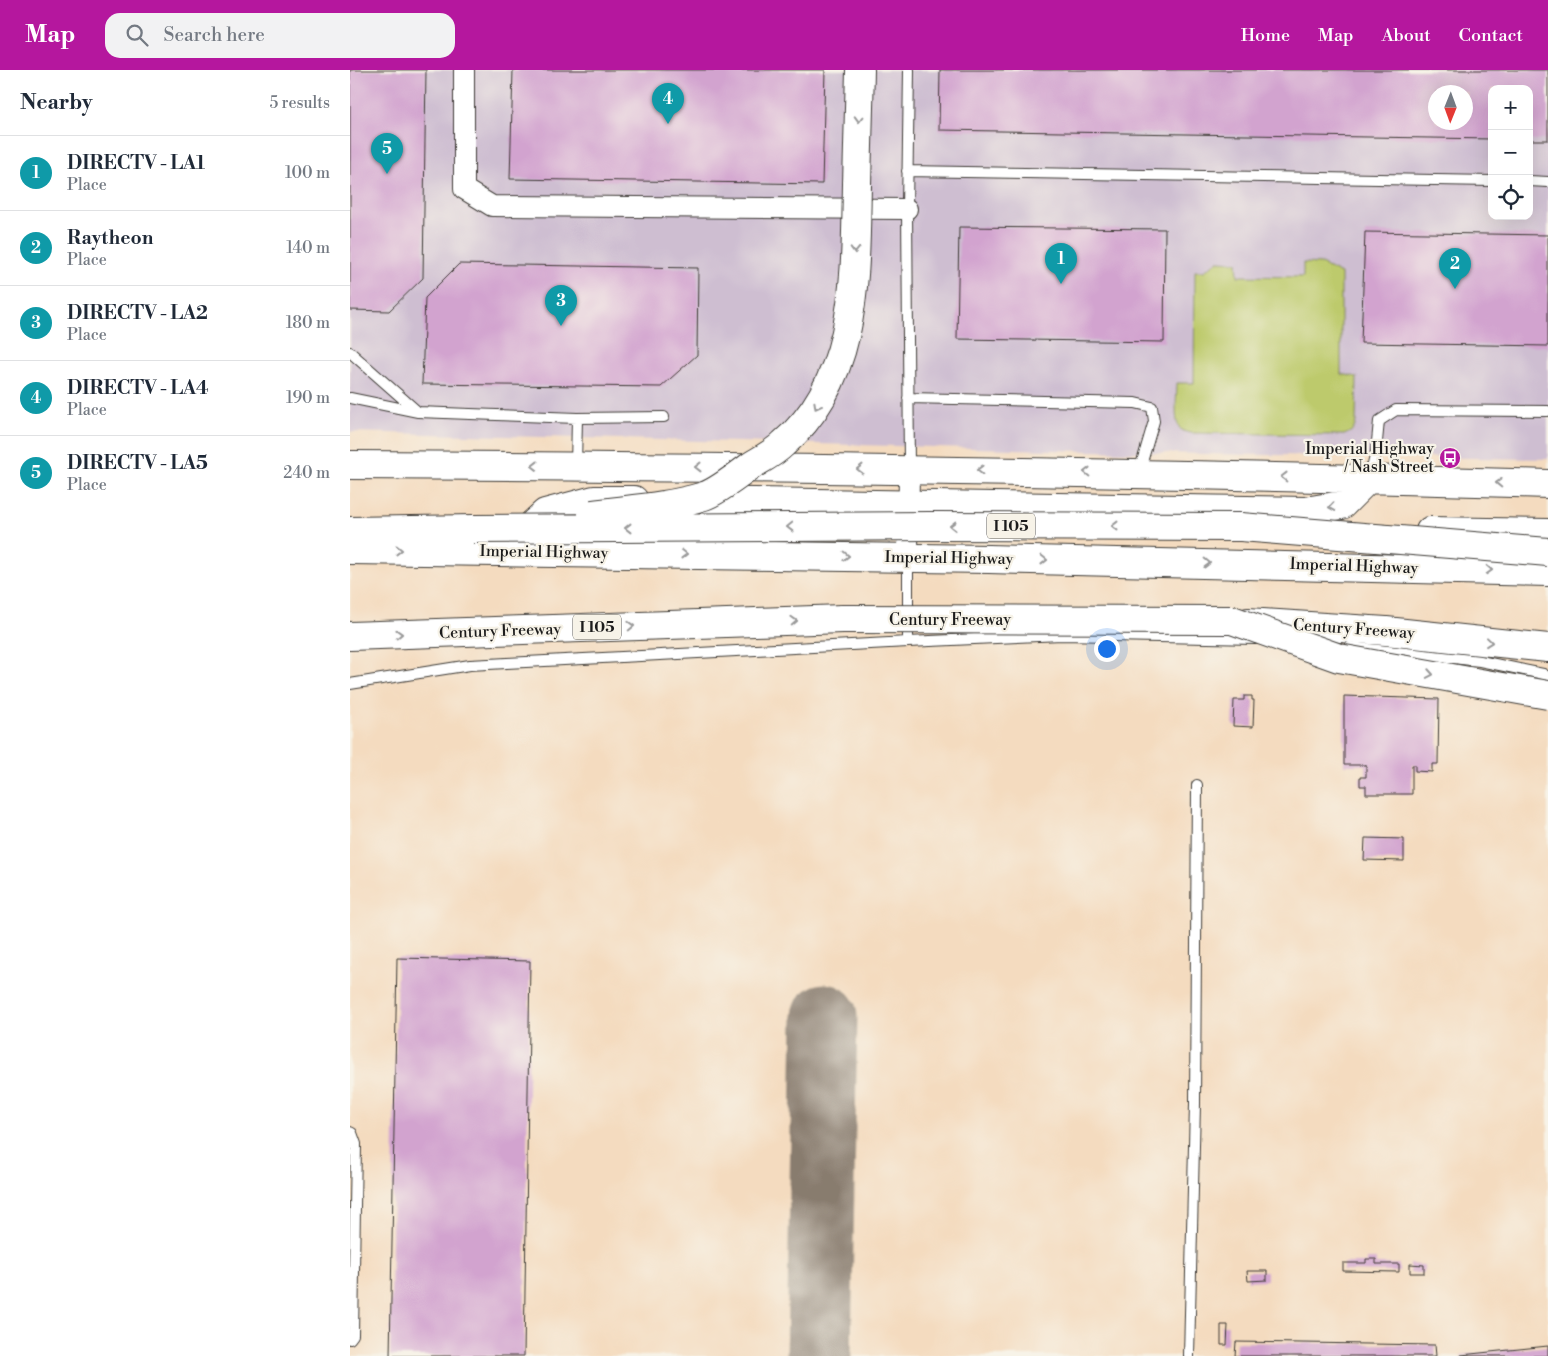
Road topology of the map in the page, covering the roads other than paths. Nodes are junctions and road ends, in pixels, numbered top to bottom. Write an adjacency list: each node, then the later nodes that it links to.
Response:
1 (464, 70): 8 (street)
2 (860, 70): 24 (main road, one-way to 24, bridge)
3 (909, 70): 4 (lane)
4 (907, 171): 5 (lane); 8 (lane)
5 (1488, 181)
6 (1533, 181): 7 (lane)
7 (1548, 182)
8 (907, 209): 11 (lane)
9 (350, 352): 13 (lane)
10 (350, 398): 13 (lane)
11 (908, 398): 18 (lane); 19 (lane)
12 (1548, 411): 20 (lane)
13 (418, 412): 15 (lane)
14 (664, 417): 15 (lane)
15 (577, 418): 17 (lane)
16 (350, 465): 17 (main road, one-way to 16)
17 (576, 467): 18 (main road, one-way to 17)
18 (909, 469): 19 (main road, one-way to 18); 22 (street)
19 (1139, 473): 20 (main road, one-way to 19)
20 (1369, 478): 21 (main road, one-way to 20); 22 (main road, one-way to 22)
21 (1548, 484)
22 (909, 505): 28 (main road); 30 (street)
23 (1241, 527): 24 (main road, I 105, one-way to 24, bridge); 26 (main road, bridge); 29 (main road, I 105, bridge)
24 (474, 529): 25 (main road, I 105)
25 (350, 531)
26 (1548, 533)
27 (350, 550): 28 (main road, Imperial Highway, one-way to 28)
28 (509, 551): 30 (main road, Imperial Highway, one-way to 30)
29 (1548, 552)
30 (908, 557): 31 (main road, Imperial Highway, one-way to 31); 34 (lane)
31 (1548, 572)
32 (1232, 620): 33 (main road, Century Freeway / I 105, one-way to 32, bridge); 35 (main road, Century Freeway / I 105, one-way to 35, bridge); 38 (main road, one-way to 38, bridge)
33 (350, 636)
34 (908, 642): 36 (lane); 37 (lane)
35 (1548, 648)
36 (1548, 677)
37 (350, 684)
38 (1548, 695)
39 (1197, 785): 42 (lane)
40 (350, 1132): 41 (lane)
41 (350, 1339)
42 (1188, 1356)

